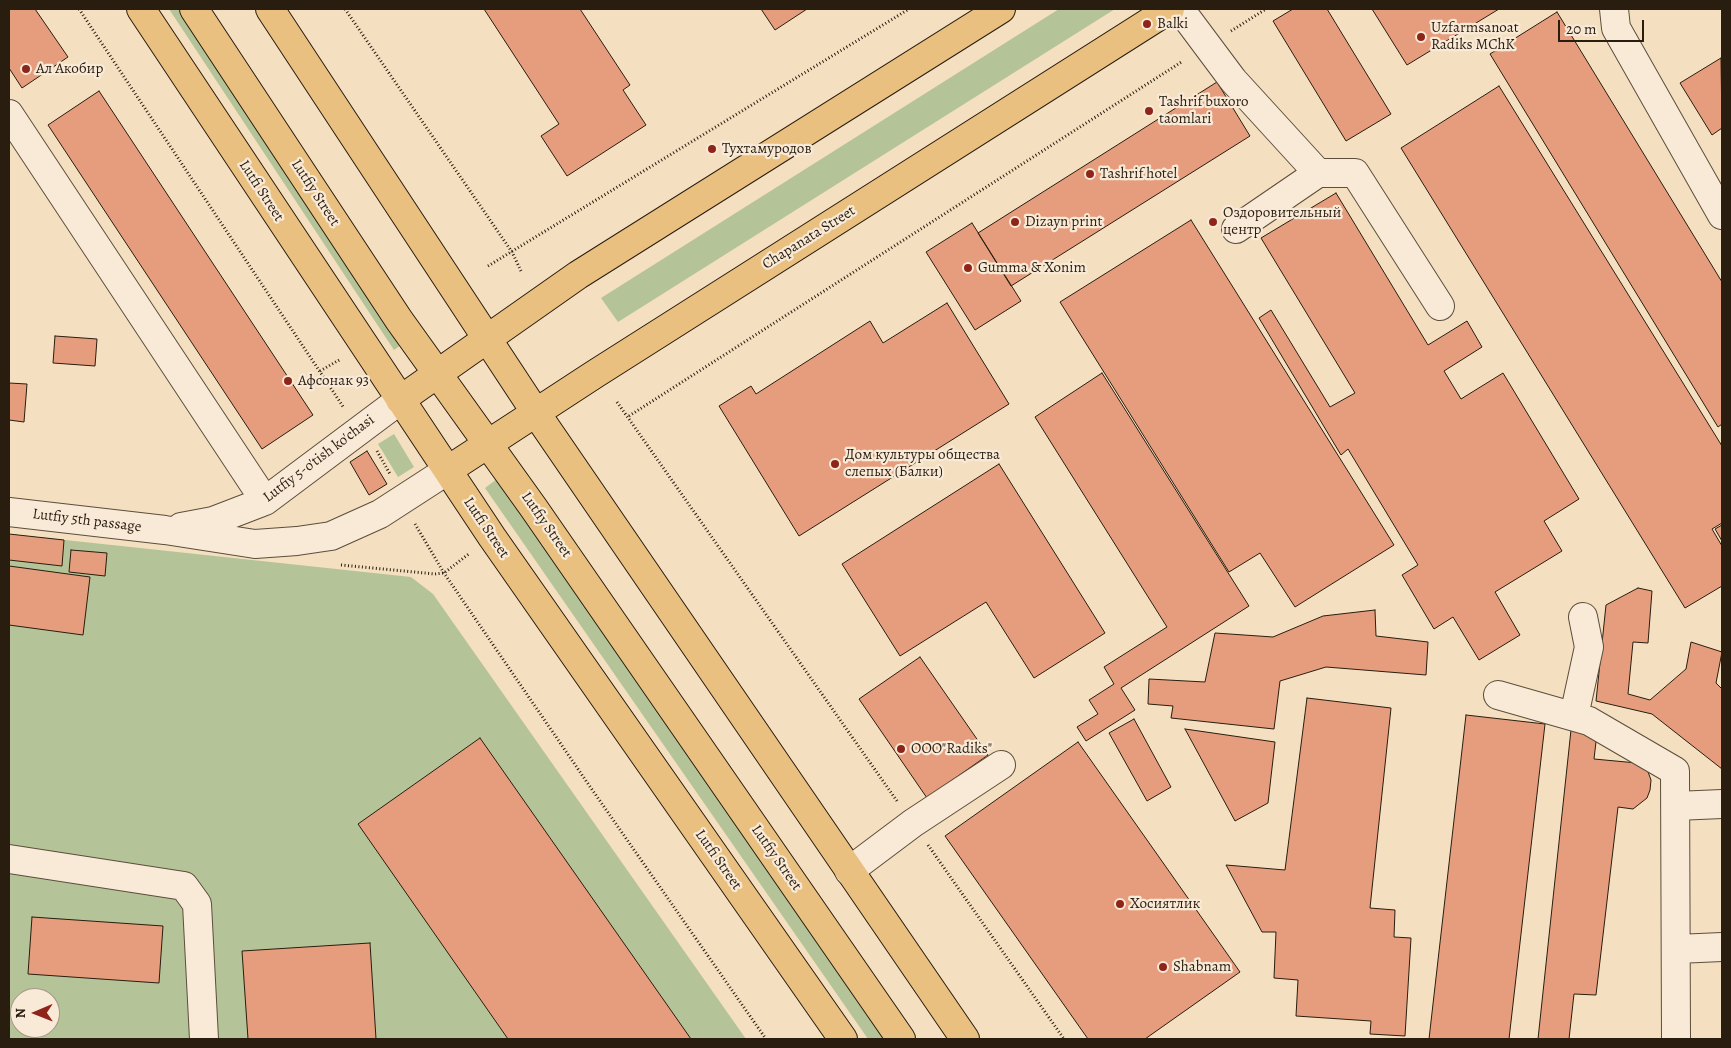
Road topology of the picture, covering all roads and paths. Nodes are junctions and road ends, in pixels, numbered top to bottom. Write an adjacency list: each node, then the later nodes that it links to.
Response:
1 (79, 9): 23 (path)
2 (141, 9): 25 (main road, Lutfi Street)
3 (194, 9): 24 (main road, Lutfiy Street)
4 (270, 9): 21 (main road)
5 (345, 9): 17 (path)
6 (910, 9): 17 (path)
7 (1001, 9): 21 (main road)
8 (1170, 9): 28 (main road, Chapanata Street)
9 (1180, 9): 12 (street)
10 (1266, 9): 12 (path)
11 (1614, 9): 15 (street)
12 (1208, 46): 14 (street); 29 (path)
13 (12, 125): 34 (street)
14 (1318, 173): 16 (street); 20 (street)
15 (1722, 215)
16 (1236, 229)
17 (512, 252): 18 (path); 19 (path)
18 (488, 266)
19 (521, 271)
20 (1440, 306)
21 (486, 338): 24 (main road, Lutfiy 5-o'tish ko'chasi); 28 (main road)
22 (344, 357): 23 (path)
23 (320, 371): 27 (path)
24 (437, 374): 25 (main road, Lutfiy 5-o'tish ko'chasi); 30 (main road, Lutfiy Street)
25 (400, 400): 32 (main road, Lutfi Street); 34 (street, Lutfiy 5-o'tish ko'chasi)
26 (617, 402): 29 (path)
27 (348, 413)
28 (536, 413): 30 (main road, Chapanata Street); 46 (main road)
29 (629, 416): 44 (path)
30 (488, 444): 32 (main road, Chapanata Street); 52 (main road, Lutfiy Street)
31 (374, 446): 33 (path)
32 (448, 470): 37 (street); 51 (main road, Lutfi Street)
33 (394, 482)
34 (265, 501): 37 (street, Lutfiy 5-o'tish ko'chasi)
35 (9, 512): 37 (street, Lutfiy 5th passage)
36 (410, 517): 50 (path)
37 (165, 530)
38 (1583, 617): 40 (street)
39 (1498, 695): 40 (street)
40 (1574, 716): 43 (street)
41 (1001, 765): 44 (street)
42 (1722, 804): 43 (street)
43 (1676, 806): 48 (street)
44 (913, 823): 46 (street); 54 (path)
45 (9, 859): 49 (street)
46 (849, 871): 53 (main road)
47 (1722, 947): 48 (street)
48 (1677, 949): 55 (street)
49 (204, 1039)
50 (766, 1039)
51 (843, 1039)
52 (901, 1039)
53 (965, 1039)
54 (1064, 1039)
55 (1676, 1039)

